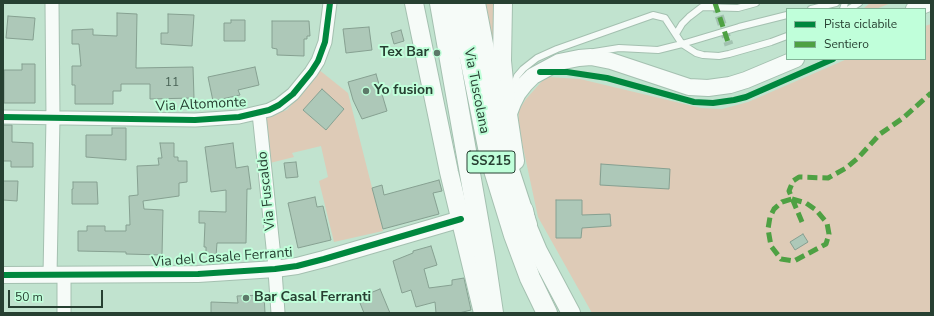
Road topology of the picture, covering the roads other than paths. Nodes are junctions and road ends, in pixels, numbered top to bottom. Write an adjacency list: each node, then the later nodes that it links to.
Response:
1 (52, 3): 23 (street)
2 (330, 3): 21 (street, Via Altomonte)
3 (414, 3): 25 (main road)
4 (459, 3): 35 (main road, Via Tuscolana / SS215)
5 (475, 3): 24 (main road)
6 (503, 3): 24 (main road, Via Tuscolana)
7 (712, 3): 11 (lane)
8 (756, 3): 11 (lane)
9 (836, 3): 12 (lane)
10 (929, 3): 13 (street)
11 (701, 5): 16 (lane)
12 (815, 8)
13 (916, 8)
14 (441, 12): 34 (main road, Via Tuscolana / SS215)
15 (786, 15): 18 (lane)
16 (676, 34): 18 (lane); 24 (lane)
17 (786, 36): 18 (lane)
18 (682, 44): 19 (lane)
19 (579, 58): 20 (street); 24 (street)
20 (794, 60)
21 (259, 113): 23 (street, Via Altomonte); 27 (street, Via Fuscaldo)
22 (3, 117): 23 (street, Via Altomonte)
23 (53, 118): 29 (street)
24 (503, 122): 26 (main road)
25 (461, 219): 27 (street, Via del Casale Ferranti); 33 (main road)
26 (528, 225): 30 (main road)
27 (275, 269): 29 (street, Via del Casale Ferranti); 32 (street, Via Fuscaldo)
28 (3, 275): 29 (street, Via del Casale Ferranti)
29 (57, 275): 31 (street)
30 (570, 312)
31 (64, 313)
32 (278, 313)
33 (482, 313)
34 (493, 313)
35 (547, 313)

